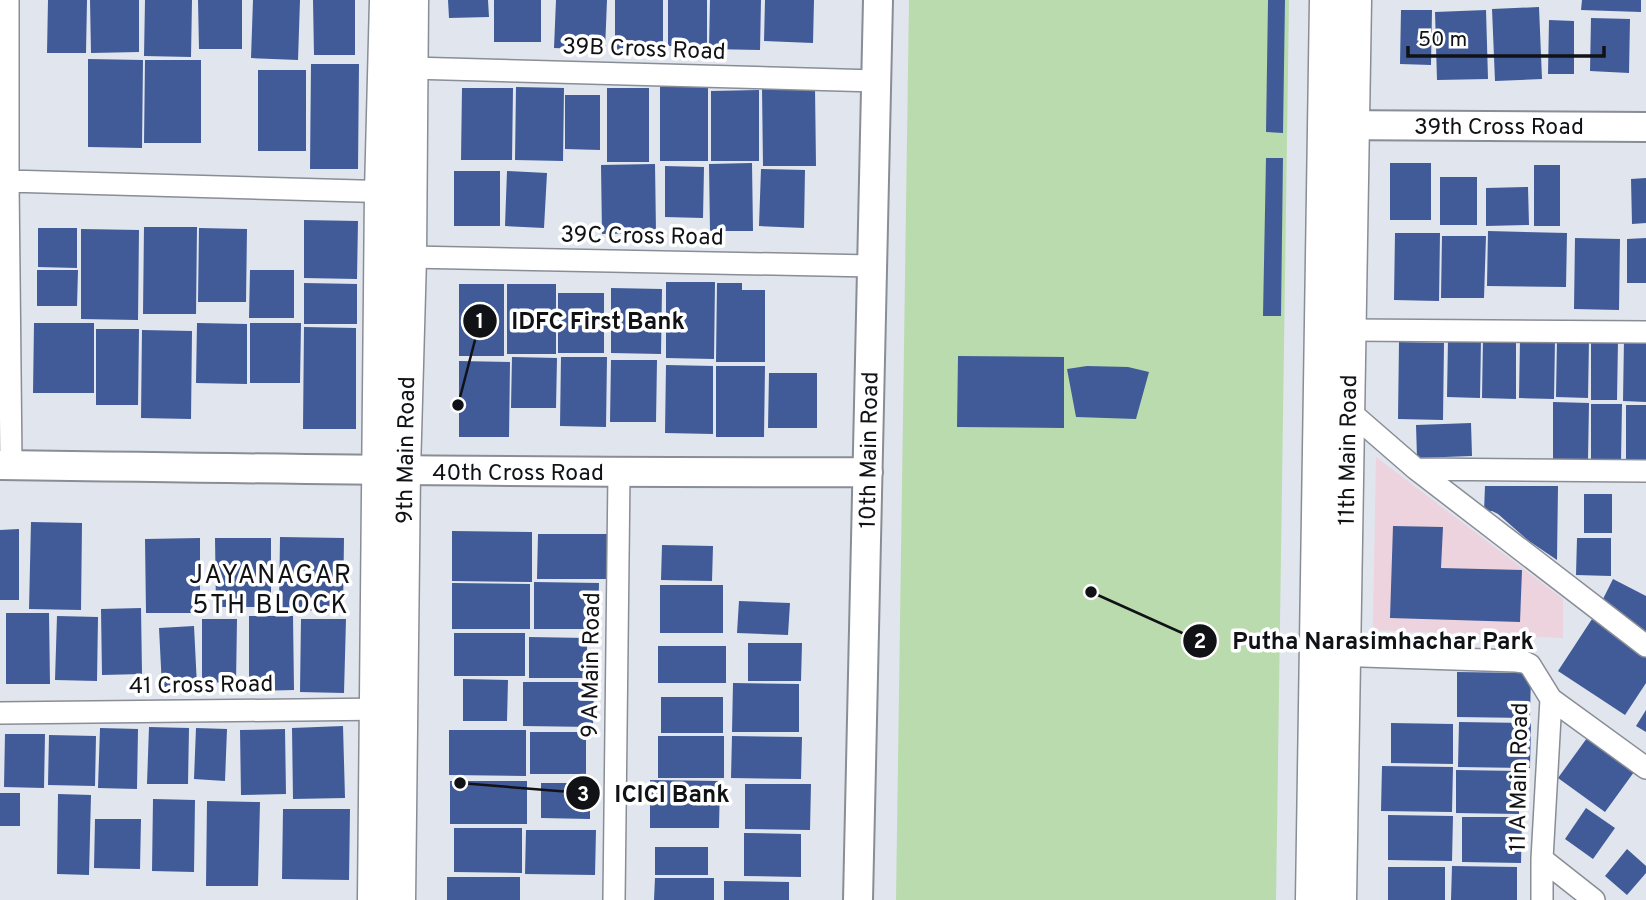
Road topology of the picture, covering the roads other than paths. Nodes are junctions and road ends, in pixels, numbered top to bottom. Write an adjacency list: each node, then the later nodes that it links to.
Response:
1 (8, 0): 11 (street)
2 (386, 0): 12 (main road, 9th Main Road)
3 (412, 0): 7 (main road, 9th Main Road)
4 (878, 0): 8 (street, 10th Main Road)
5 (1326, 0): 9 (main road, 11th Main Road)
6 (1355, 0): 9 (main road, 11th Main Road)
7 (411, 68): 8 (street, 39B Cross Road); 12 (main road, 9th Main Road)
8 (876, 81): 14 (street, 10th Main Road)
9 (1338, 125): 10 (street, 39th Cross Road); 15 (main road, 11th Main Road); 25 (main road, 11th Main Road)
10 (1646, 127)
11 (8, 181): 12 (street); 18 (street)
12 (396, 192): 13 (main road, 9th Main Road); 20 (main road, 9th Main Road)
13 (410, 257): 14 (street, 39C Cross Road); 20 (main road, 9th Main Road)
14 (872, 266): 22 (street, 10th Main Road)
15 (1349, 330): 16 (street); 17 (main road, 11th Main Road)
16 (1646, 332)
17 (1348, 410): 19 (street); 25 (main road, 11th Main Road)
18 (5, 465): 20 (street, 40th Cross Road)
19 (1416, 469): 21 (street); 24 (street)
20 (391, 471): 23 (street, 40th Cross Road); 27 (main road, 9th Main Road)
21 (1646, 471)
22 (868, 472): 23 (street, 40th Cross Road); 34 (street, 10th Main Road)
23 (619, 473): 33 (street, 9 A Main Road)
24 (1646, 646)
25 (1330, 655): 26 (street, 11 A Main Road); 35 (main road, 11th Main Road); 36 (main road, 11th Main Road)
26 (1551, 699): 29 (street); 30 (street, 11 A Main Road)
27 (389, 709): 28 (street, 41 Cross Road); 31 (main road, 9th Main Road); 32 (main road, 9th Main Road)
28 (0, 713)
29 (1646, 768)
30 (1542, 859): 37 (street, 11 A Main Road); 38 (street)
31 (374, 900)
32 (399, 900)
33 (614, 900)
34 (858, 900)
35 (1312, 900)
36 (1340, 900)
37 (1542, 900)
38 (1594, 900)

